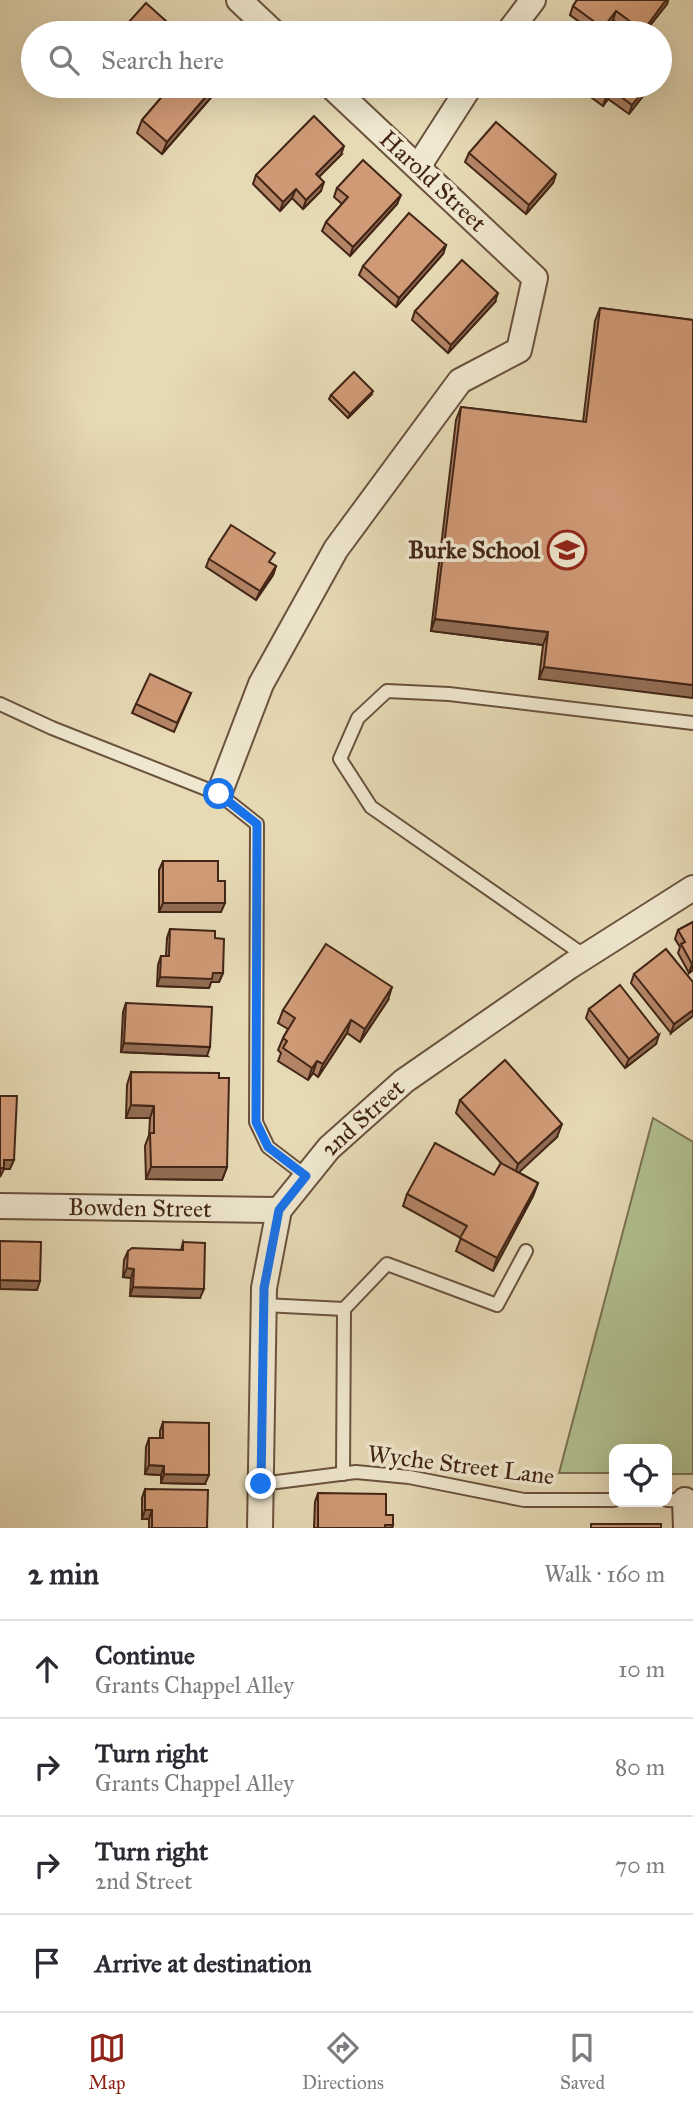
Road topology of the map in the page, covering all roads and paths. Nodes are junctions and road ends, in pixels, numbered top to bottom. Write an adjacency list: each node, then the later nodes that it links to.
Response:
1 (239, 0): 3 (street)
2 (533, 0): 4 (street)
3 (261, 21)
4 (517, 21)
5 (344, 98): 7 (street, Harold Street)
6 (462, 98): 7 (street)
7 (418, 167): 10 (street, Harold Street)
8 (0, 704): 10 (lane)
9 (693, 723): 12 (lane)
10 (219, 794): 13 (lane)
11 (693, 888): 12 (street, 2nd Street)
12 (585, 956): 13 (street, 2nd Street)
13 (306, 1176): 15 (street, 2nd Street)
14 (0, 1206): 15 (street, Bowden Street)
15 (279, 1210): 17 (street, 2nd Street)
16 (526, 1251): 18 (lane)
17 (264, 1305): 18 (lane); 20 (street, 2nd Street)
18 (344, 1309): 19 (lane)
19 (343, 1474): 20 (lane, Wyche Street Lane); 21 (lane, Wyche Street Lane)
20 (261, 1484): 23 (street, 2nd Street)
21 (609, 1500)
22 (682, 1500): 24 (street)
23 (260, 1528)
24 (686, 1528)

